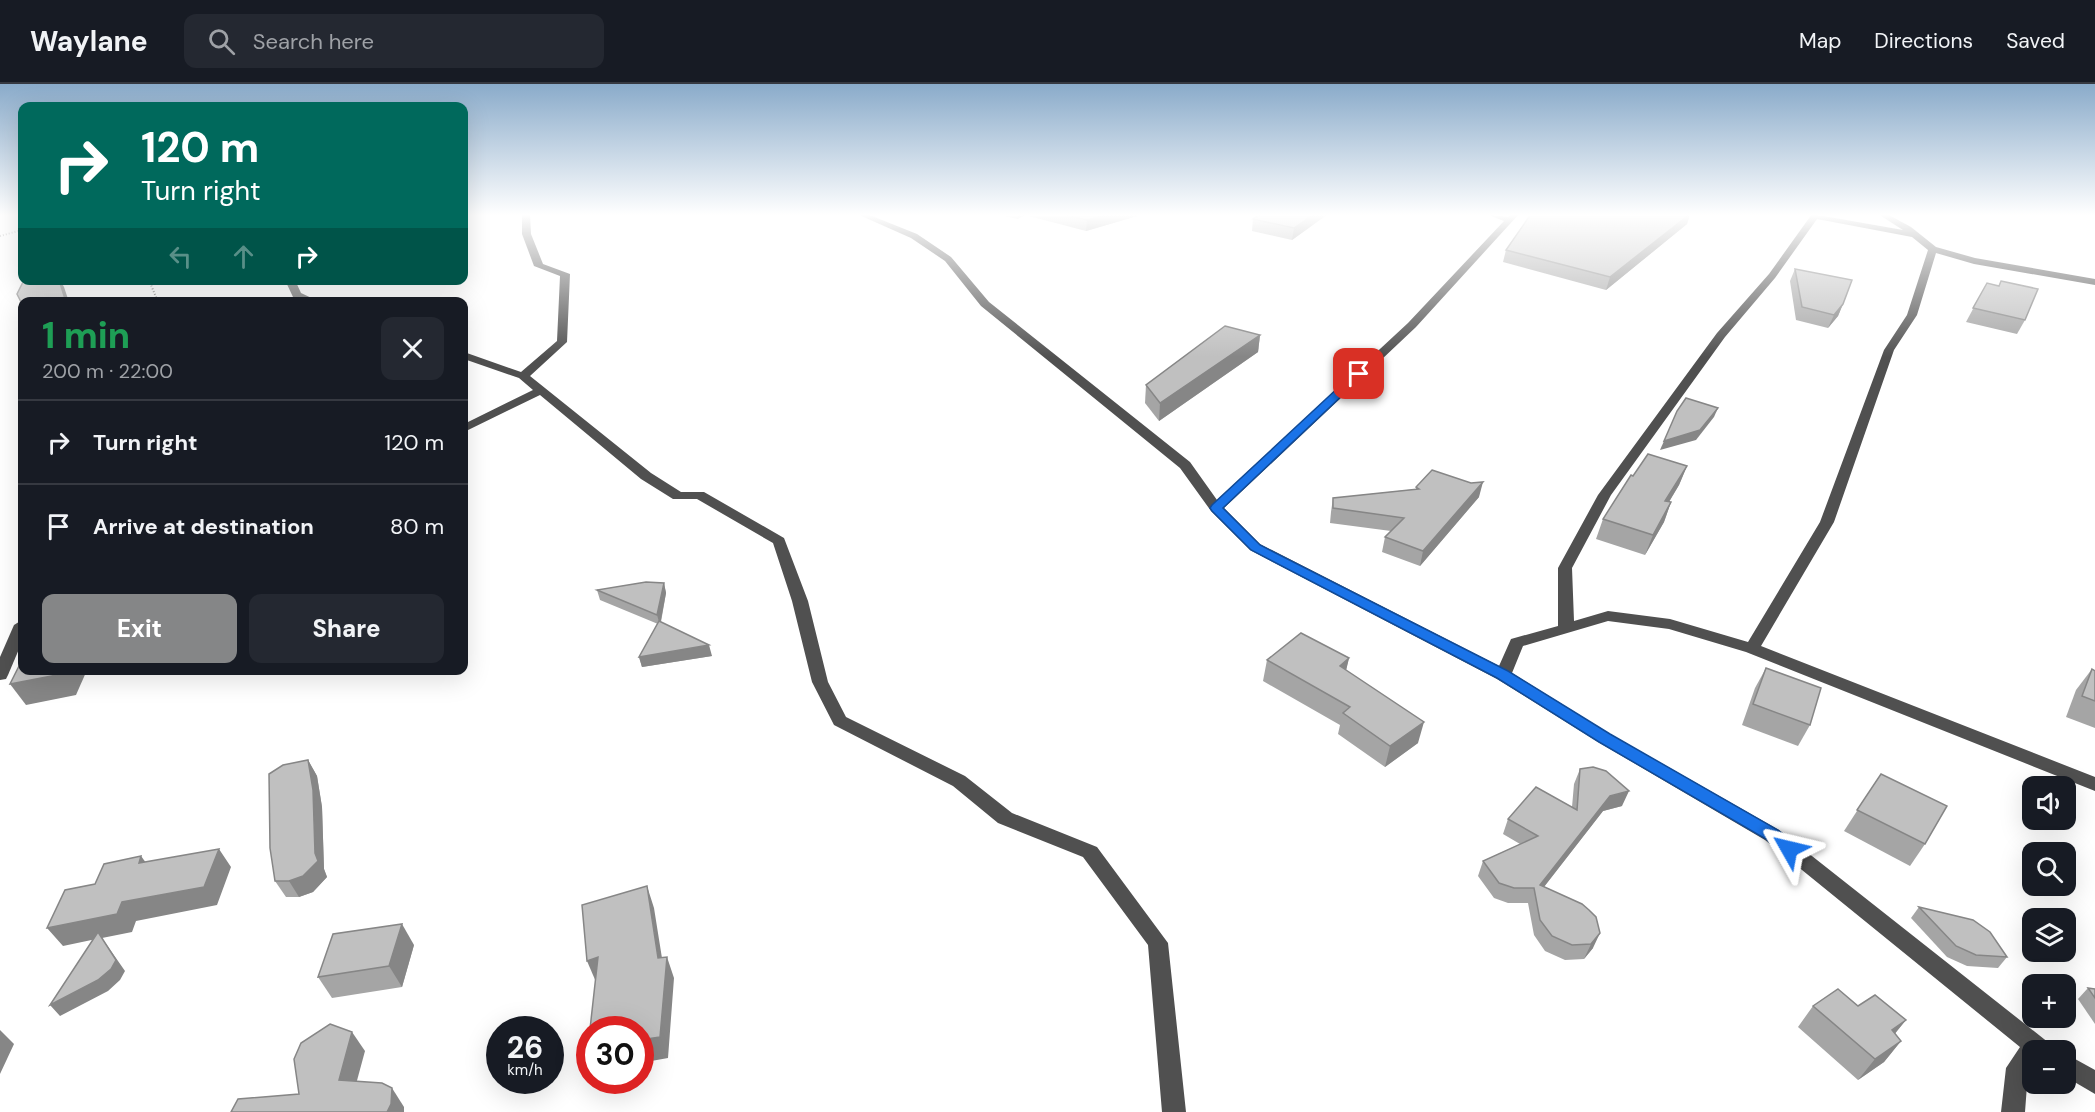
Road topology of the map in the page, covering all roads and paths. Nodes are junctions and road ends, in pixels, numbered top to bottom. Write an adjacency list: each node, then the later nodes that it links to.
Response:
1 (537, 262): 11 (street)
2 (951, 262): 14 (street)
3 (1470, 262): 14 (street)
4 (1781, 262): 15 (street)
5 (1929, 262): 17 (street)
6 (1980, 262): 7 (street)
7 (2095, 282)
8 (293, 285): 9 (street)
9 (302, 297)
10 (468, 356): 11 (street)
11 (523, 376): 12 (street)
12 (541, 390): 13 (street); 25 (street)
13 (468, 426)
14 (1216, 508): 19 (street)
15 (1566, 629): 17 (street); 19 (street)
16 (18, 635): 18 (street)
17 (1752, 648): 20 (street)
18 (0, 675)
19 (1503, 675): 21 (street)
20 (2095, 784)
21 (2028, 1040)
22 (2022, 1063): 26 (street)
23 (2076, 1071): 24 (street)
24 (2095, 1083)
25 (1174, 1112)
26 (2013, 1112)

